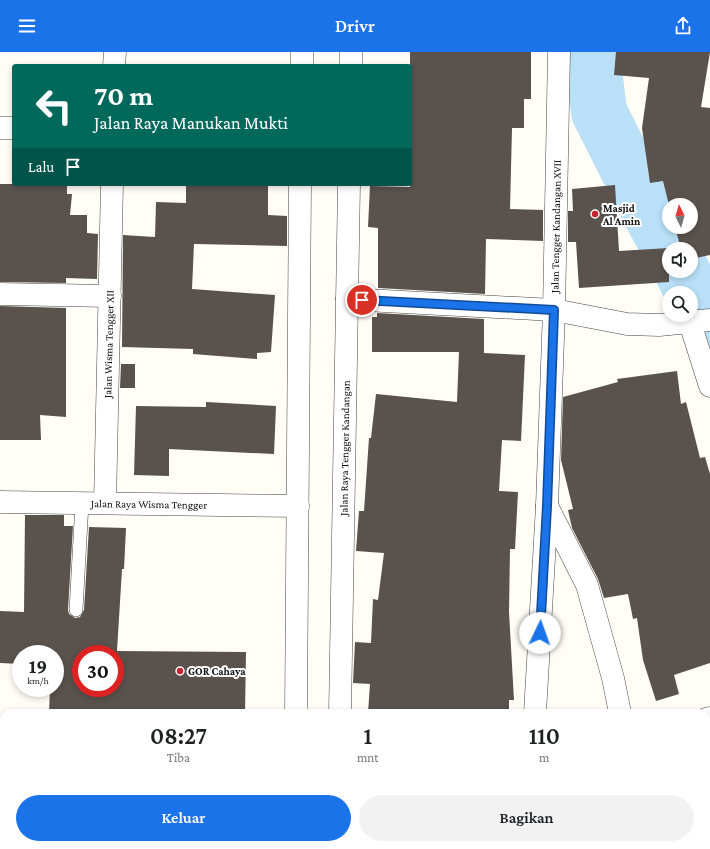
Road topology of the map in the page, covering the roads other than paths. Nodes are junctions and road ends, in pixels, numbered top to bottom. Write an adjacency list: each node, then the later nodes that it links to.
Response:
1 (115, 52): 5 (street)
2 (302, 52): 6 (street)
3 (351, 52): 7 (street)
4 (559, 52): 16 (street, Jalan Tengger Kandangan XVII)
5 (114, 64)
6 (302, 64)
7 (351, 64)
8 (0, 128): 9 (street)
9 (12, 128)
10 (112, 186): 14 (street, Jalan Wisma Tengger XII)
11 (300, 186): 22 (street)
12 (349, 186): 15 (street, Jalan Raya Tengger Kandangan)
13 (0, 294): 14 (street)
14 (110, 296): 21 (street, Jalan Wisma Tengger XII)
15 (347, 299): 16 (street); 26 (street, Jalan Raya Tengger Kandangan)
16 (554, 310): 17 (street); 23 (street, Jalan Tengger Kandangan XVII)
17 (699, 322): 18 (street)
18 (710, 386)
19 (0, 502): 20 (street, Jalan Raya Wisma Tengger)
20 (82, 503): 21 (street, Jalan Raya Wisma Tengger); 24 (lane)
21 (106, 503): 22 (street, Jalan Raya Wisma Tengger)
22 (298, 506): 25 (street)
23 (547, 506): 27 (street, Jalan Tengger Kandangan XVII); 28 (street)
24 (76, 610)
25 (296, 709)
26 (340, 709)
27 (535, 709)
28 (619, 709)

